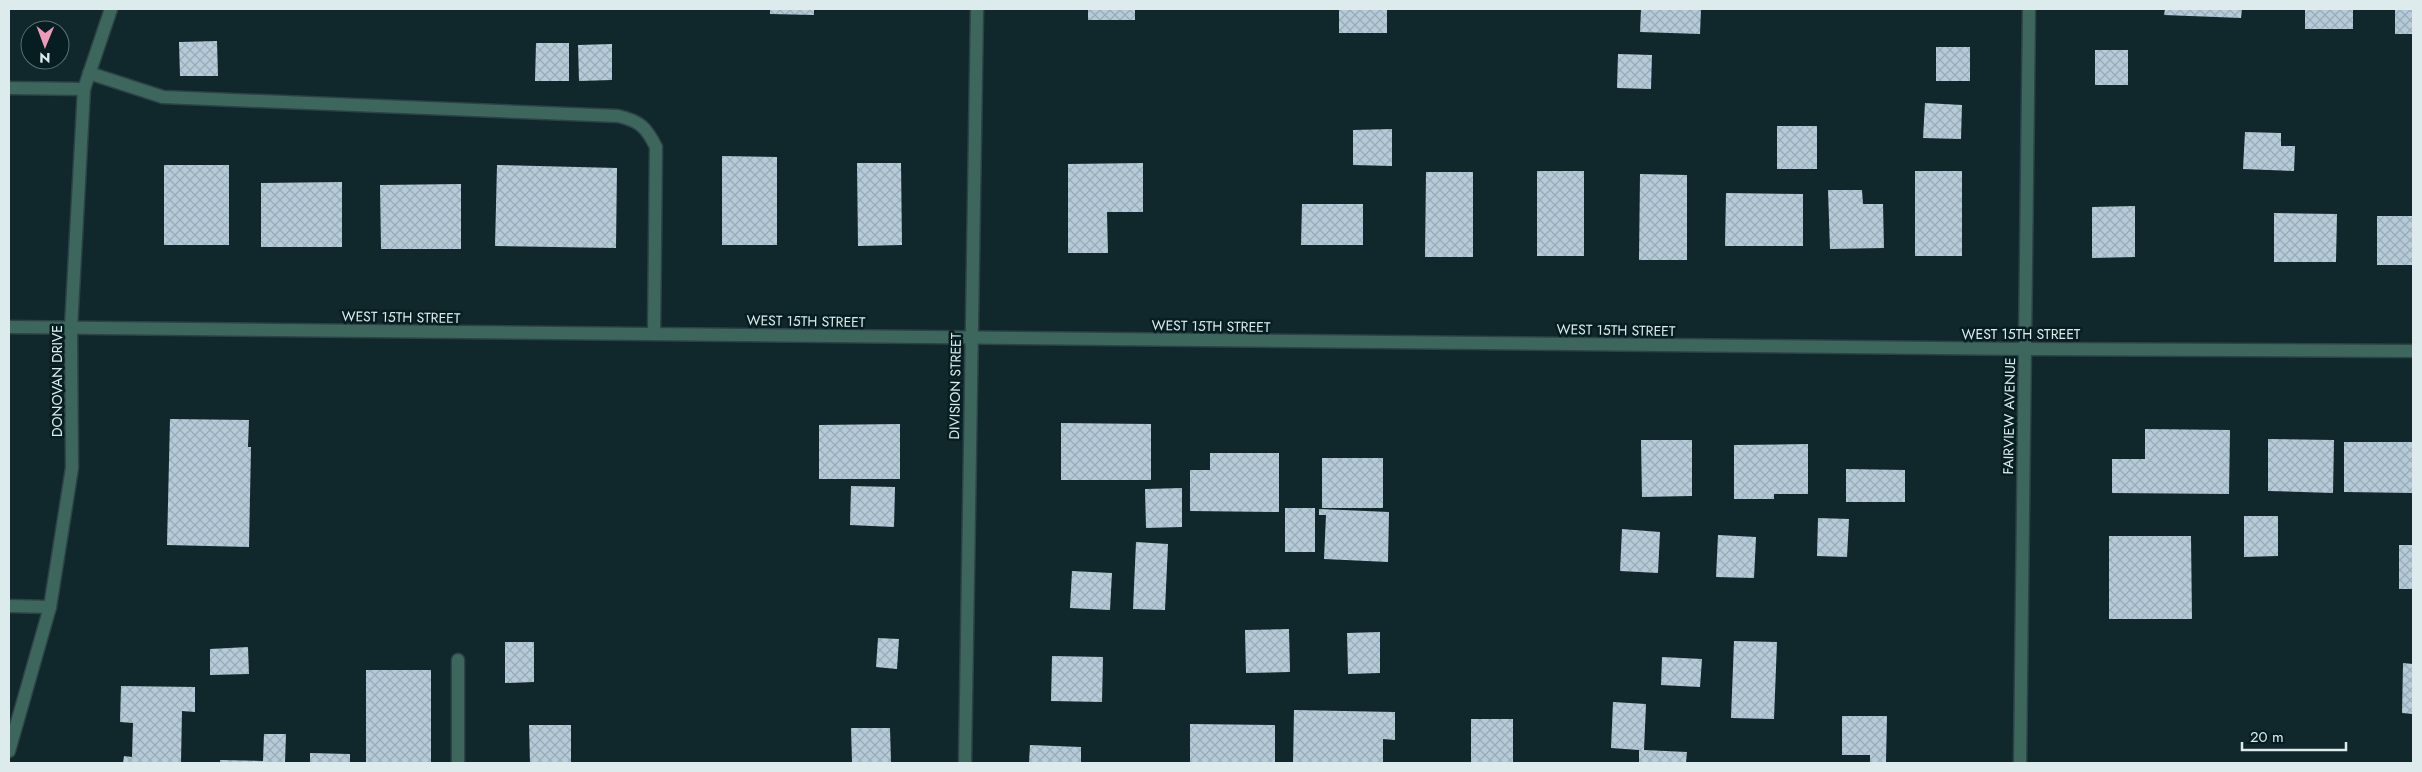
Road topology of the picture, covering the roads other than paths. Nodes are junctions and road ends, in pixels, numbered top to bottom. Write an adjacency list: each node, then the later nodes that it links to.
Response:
1 (111, 9): 4 (street, DONOVAN DRIVE)
2 (977, 9): 10 (street, DIVISION STREET)
3 (2028, 9): 11 (street, FAIRVIEW AVENUE)
4 (89, 73): 6 (street, DONOVAN DRIVE); 9 (street)
5 (9, 88): 6 (street)
6 (84, 89): 8 (street, DONOVAN DRIVE)
7 (9, 327): 8 (street, WEST 15TH STREET)
8 (71, 328): 9 (street, WEST 15TH STREET); 14 (street, DONOVAN DRIVE)
9 (654, 334): 10 (street, WEST 15TH STREET)
10 (970, 338): 11 (street, WEST 15TH STREET); 18 (street, DIVISION STREET)
11 (2025, 350): 12 (street, WEST 15TH STREET); 19 (street, FAIRVIEW AVENUE)
12 (2413, 351)
13 (9, 606): 14 (street)
14 (50, 607): 16 (street, DONOVAN DRIVE)
15 (458, 660): 17 (street)
16 (9, 751)
17 (458, 763)
18 (965, 763)
19 (2020, 763)

